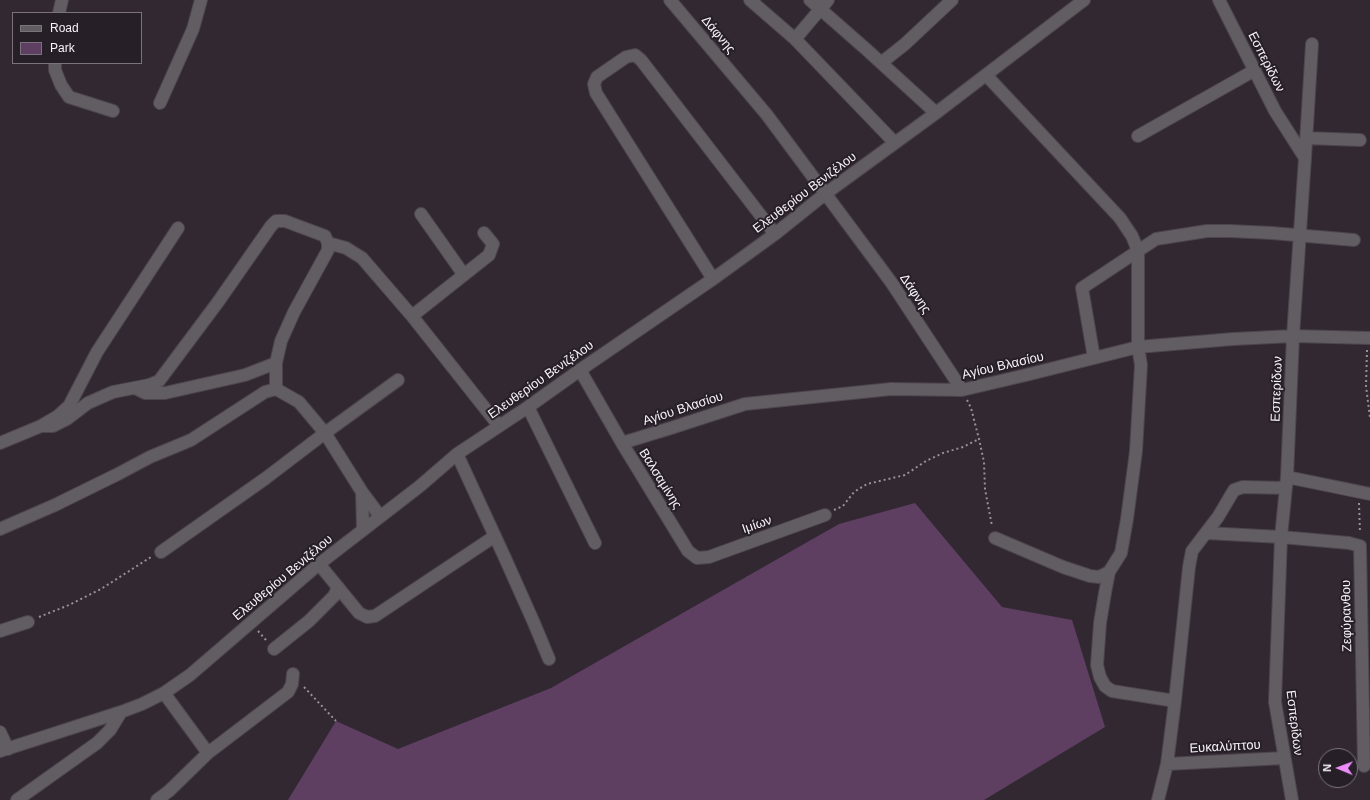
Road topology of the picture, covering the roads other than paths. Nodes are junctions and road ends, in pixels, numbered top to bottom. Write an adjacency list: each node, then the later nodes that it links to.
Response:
1 (62, 0): 10 (street)
2 (201, 0): 17 (street)
3 (670, 0): 25 (street, Δάφνης)
4 (750, 0): 11 (street)
5 (810, 0): 9 (street)
6 (952, 0): 13 (street)
7 (1084, 0): 16 (street, Ελευθερίου Βενιζέλου)
8 (1219, 0): 15 (street, Εσπερίδων)
9 (824, 5): 11 (street); 13 (street)
10 (59, 12)
11 (794, 38): 23 (street)
12 (1312, 44): 21 (street)
13 (881, 63): 19 (street)
14 (54, 64): 18 (street)
15 (1255, 70): 20 (street); 24 (street, Εσπερίδων)
16 (986, 75): 19 (street, Ελευθερίου Βενιζέλου); 33 (street)
17 (160, 103)
18 (113, 111)
19 (936, 113): 23 (street, Ελευθερίου Βενιζέλου)
20 (1138, 136)
21 (1306, 138): 22 (street); 24 (street)
22 (1360, 140)
23 (895, 143): 25 (street, Ελευθερίου Βενιζέλου)
24 (1305, 158): 30 (street, Εσπερίδων)
25 (825, 194): 29 (street, Ελευθερίου Βενιζέλου); 46 (street, Δάφνης)
26 (421, 214): 34 (street)
27 (178, 228): 48 (street)
28 (484, 233): 34 (street)
29 (775, 234): 35 (street, Ελευθερίου Βενιζέλου); 35 (street)
30 (1299, 235): 31 (street); 33 (street); 37 (street, Εσπερίδων)
31 (1354, 240)
32 (328, 243): 36 (street); 41 (street); 44 (street)
33 (1138, 251): 39 (street); 40 (street)
34 (464, 275): 36 (street)
35 (713, 279): 42 (street, Ελευθερίου Βενιζέλου)
36 (412, 316): 49 (street)
37 (1293, 336): 38 (street, Αγίου Βλασίου); 39 (street, Αγίου Βλασίου); 54 (street, Εσπερίδων)
38 (1369, 338)
39 (1138, 347): 40 (street, Αγίου Βλασίου); 69 (street)
40 (1094, 358): 46 (street, Αγίου Βλασίου)
41 (276, 363): 44 (street); 45 (street)
42 (580, 370): 47 (street, Ελευθερίου Βενιζέλου); 52 (street, Βαλσαμίνης)
43 (398, 380): 50 (street)
44 (134, 388): 48 (street)
45 (276, 389): 50 (street); 59 (street)
46 (962, 390): 52 (street, Αγίου Βλασίου)
47 (528, 407): 49 (street, Ελευθερίου Βενιζέλου); 65 (street)
48 (41, 426): 51 (street)
49 (498, 426): 53 (street, Ελευθερίου Βενιζέλου)
50 (325, 433): 55 (street); 66 (street)
51 (0, 443)
52 (622, 443): 67 (street, Βαλσαμίνης)
53 (457, 454): 58 (street, Ελευθερίου Βενιζέλου); 62 (street)
54 (1287, 482): 56 (street); 61 (street); 63 (street, Εσπερίδων)
55 (362, 492): 58 (street); 60 (street)
56 (1364, 493)
57 (825, 515): 67 (street, Ιμίων)
58 (380, 516): 60 (street, Ελευθερίου Βενιζέλου)
59 (0, 529)
60 (363, 529): 68 (street, Ελευθερίου Βενιζέλου)
61 (1206, 533): 63 (street); 77 (street)
62 (495, 536): 70 (street); 74 (street)
63 (1281, 537): 82 (street, Εσπερίδων); 84 (street, Ζεφύρανθου)
64 (995, 538): 69 (street)
65 (594, 543)
66 (161, 552)
67 (697, 558)
68 (319, 564): 70 (street); 76 (street, Ελευθερίου Βενιζέλου)
69 (1109, 572): 77 (street)
70 (338, 587): 73 (street)
71 (28, 622): 72 (street)
72 (0, 631)
73 (274, 649)
74 (549, 659)
75 (293, 674): 81 (street)
76 (164, 693): 78 (street, Ελευθερίου Βενιζέλου); 81 (street)
77 (1175, 701): 83 (street)
78 (121, 712): 80 (street, Ελευθερίου Βενιζέλου); 85 (street)
79 (0, 732): 80 (street)
80 (4, 750)
81 (208, 753): 86 (street)
82 (1284, 758): 83 (street, Ευκαλύπτου); 88 (street, Εσπερίδων)
83 (1167, 764): 87 (street)
84 (1364, 766)
85 (17, 800)
86 (157, 800)
87 (1158, 800)
88 (1292, 800)

